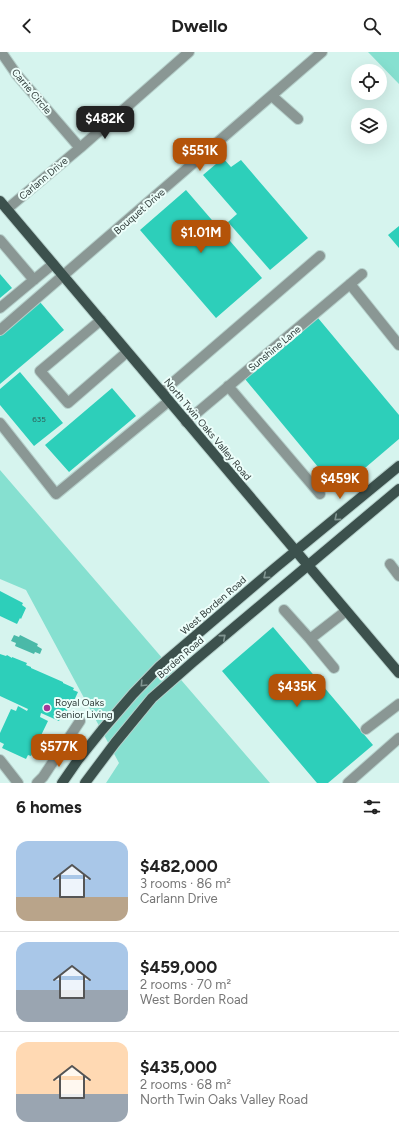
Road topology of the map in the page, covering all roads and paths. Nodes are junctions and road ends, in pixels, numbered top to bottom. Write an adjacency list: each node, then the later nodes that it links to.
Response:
1 (1, 52): 6 (street, Carrie Circle)
2 (189, 52): 6 (street, Carlann Drive)
3 (322, 52): 4 (street, Bouquet Drive)
4 (272, 96): 5 (street); 12 (street, Bouquet Drive)
5 (298, 119)
6 (80, 148): 7 (street, Carlann Drive)
7 (3, 205): 10 (main road, North Twin Oaks Valley Road)
8 (0, 240): 13 (street)
9 (320, 256): 21 (street)
10 (53, 264): 12 (main road, North Twin Oaks Valley Road); 13 (street)
11 (362, 274): 14 (street, Sunshine Lane)
12 (64, 276): 16 (main road, North Twin Oaks Valley Road); 17 (street, Bouquet Drive)
13 (34, 280): 15 (street)
14 (350, 284): 18 (street); 20 (street, Sunshine Lane)
15 (0, 308)
16 (101, 320): 19 (main road, North Twin Oaks Valley Road); 19 (street)
17 (0, 330)
18 (399, 345)
19 (127, 352): 21 (main road, North Twin Oaks Valley Road)
20 (228, 386): 23 (street, Sunshine Lane); 27 (street)
21 (162, 392): 22 (main road, North Twin Oaks Valley Road)
22 (169, 402): 23 (main road, North Twin Oaks Valley Road); 24 (street)
23 (186, 422): 28 (main road, North Twin Oaks Valley Road)
24 (0, 423)
25 (399, 466): 28 (main road, West Borden Road, one-way to 28)
26 (399, 490): 30 (main road)
27 (320, 494)
28 (296, 551): 30 (main road, North Twin Oaks Valley Road); 44 (main road, West Borden Road, one-way to 44)
29 (390, 564): 31 (street)
30 (307, 565): 33 (main road, North Twin Oaks Valley Road); 45 (main road, Borden Road, one-way to 30)
31 (399, 576)
32 (284, 610): 34 (street)
33 (346, 611): 34 (street); 36 (main road, North Twin Oaks Valley Road)
34 (310, 639): 35 (street)
35 (334, 668)
36 (399, 672)
37 (399, 704): 39 (street)
38 (80, 721): 43 (street)
39 (366, 729)
40 (399, 738): 46 (street)
41 (0, 760): 42 (street)
42 (18, 783)
43 (37, 783)
44 (62, 783)
45 (85, 783)
46 (348, 783)

